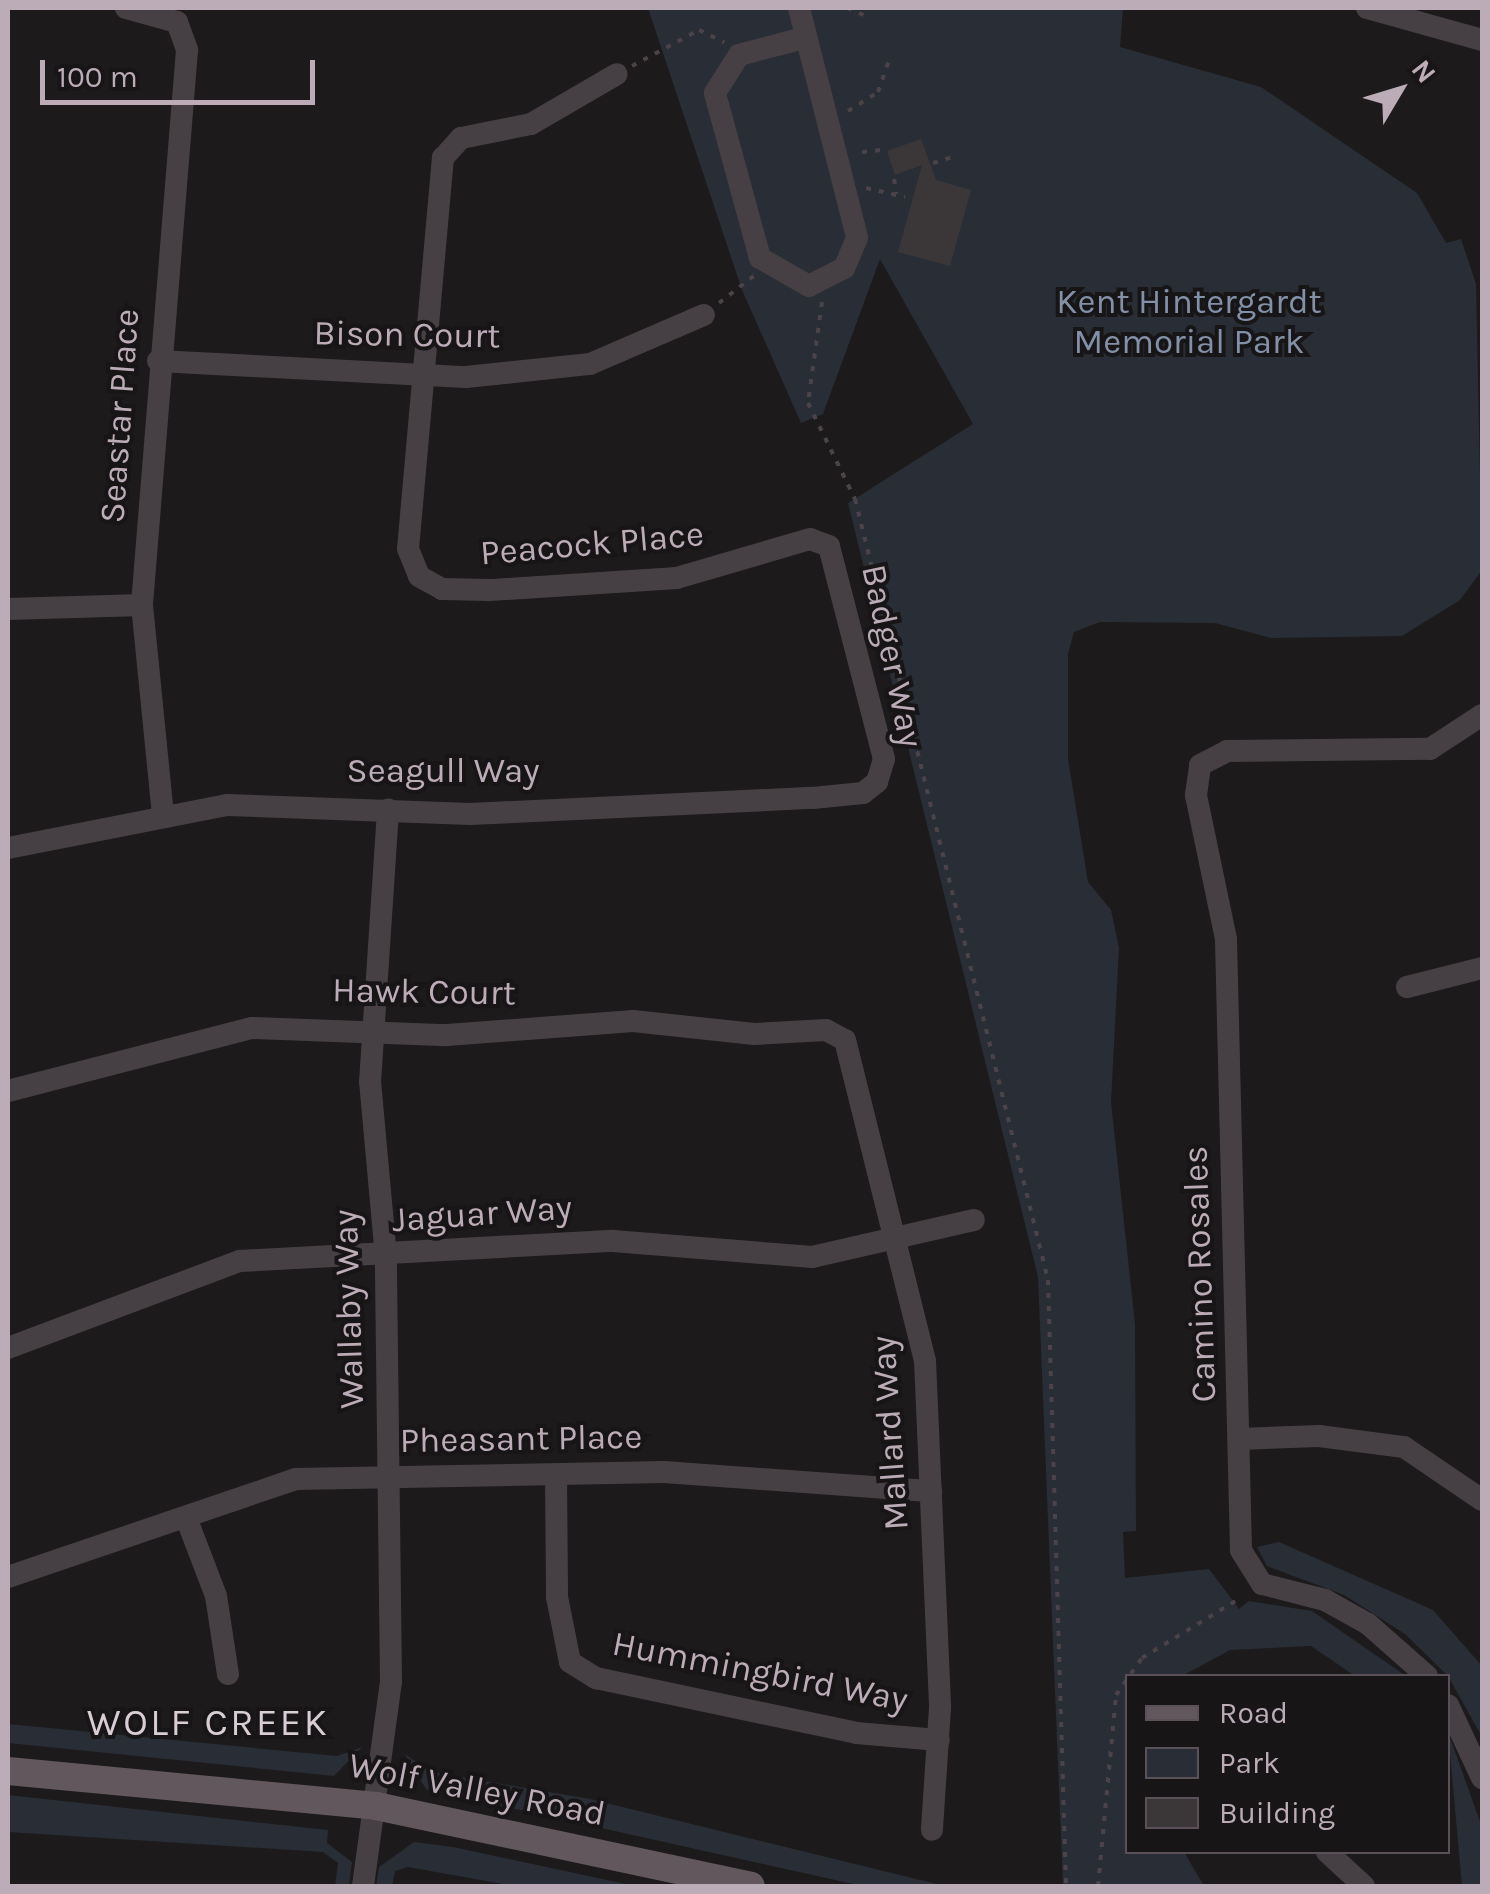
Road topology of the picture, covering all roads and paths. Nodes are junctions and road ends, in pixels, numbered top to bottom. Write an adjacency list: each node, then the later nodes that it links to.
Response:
1 (126, 8): 23 (street, Seastar Place)
2 (800, 8): 6 (street)
3 (846, 8): 5 (path)
4 (1367, 8): 7 (street)
5 (870, 18)
6 (804, 38): 9 (street); 21 (street)
7 (1482, 40)
8 (890, 57): 11 (path)
9 (735, 58): 10 (path); 20 (street)
10 (617, 74): 24 (street)
11 (848, 111)
12 (881, 150): 13 (path)
13 (862, 152)
14 (953, 157): 15 (path)
15 (933, 163)
16 (894, 179): 18 (path)
17 (865, 188): 18 (path)
18 (896, 195): 19 (path)
19 (905, 197)
20 (766, 266): 21 (street); 22 (path)
21 (822, 282): 63 (path)
22 (704, 316): 24 (street, Bison Court)
23 (158, 362): 24 (street, Bison Court); 26 (street, Seastar Place)
24 (427, 377): 25 (street, Peacock Place)
25 (829, 546): 29 (street, Badger Way)
26 (142, 605): 27 (street); 31 (street, Seastar Place)
27 (8, 610)
28 (1482, 714): 42 (street, Camino Rosales)
29 (878, 782): 30 (street, Seagull Way)
30 (388, 810): 31 (street, Seagull Way); 35 (street, Wallaby Way)
31 (163, 817): 32 (street, Seagull Way)
32 (8, 848)
33 (1482, 968): 34 (street)
34 (1407, 987)
35 (373, 1031): 36 (street, Hawk Court); 37 (street, Hawk Court); 40 (street, Wallaby Way)
36 (845, 1040): 39 (street, Mallard Way)
37 (8, 1091)
38 (974, 1220): 39 (street, Jaguar Way)
39 (896, 1239): 40 (street, Jaguar Way); 45 (street, Mallard Way)
40 (386, 1257): 41 (street, Jaguar Way); 44 (street, Wallaby Way)
41 (8, 1348)
42 (1240, 1439): 46 (street); 52 (street, Camino Rosales)
43 (556, 1475): 44 (street, Pheasant Place); 45 (street, Pheasant Place); 55 (street, Hummingbird Way)
44 (388, 1476): 47 (street, Pheasant Place); 58 (street, Wallaby Way)
45 (931, 1491): 55 (street, Mallard Way)
46 (1482, 1500)
47 (187, 1520): 48 (street, Pheasant Place); 50 (street)
48 (8, 1577)
49 (1236, 1600): 51 (path)
50 (228, 1674)
51 (1131, 1674)
52 (1425, 1674)
53 (1125, 1682): 64 (path)
54 (1450, 1709): 57 (street)
55 (939, 1740): 59 (street, Mallard Way)
56 (8, 1770): 58 (main road, Wolf Valley Road)
57 (1482, 1778)
58 (376, 1806): 61 (street, Wallaby Way); 62 (main road, Wolf Valley Road)
59 (932, 1830)
60 (1329, 1854): 65 (street)
61 (363, 1886)
62 (751, 1886)
63 (1066, 1886)
64 (1098, 1886)
65 (1364, 1886)

